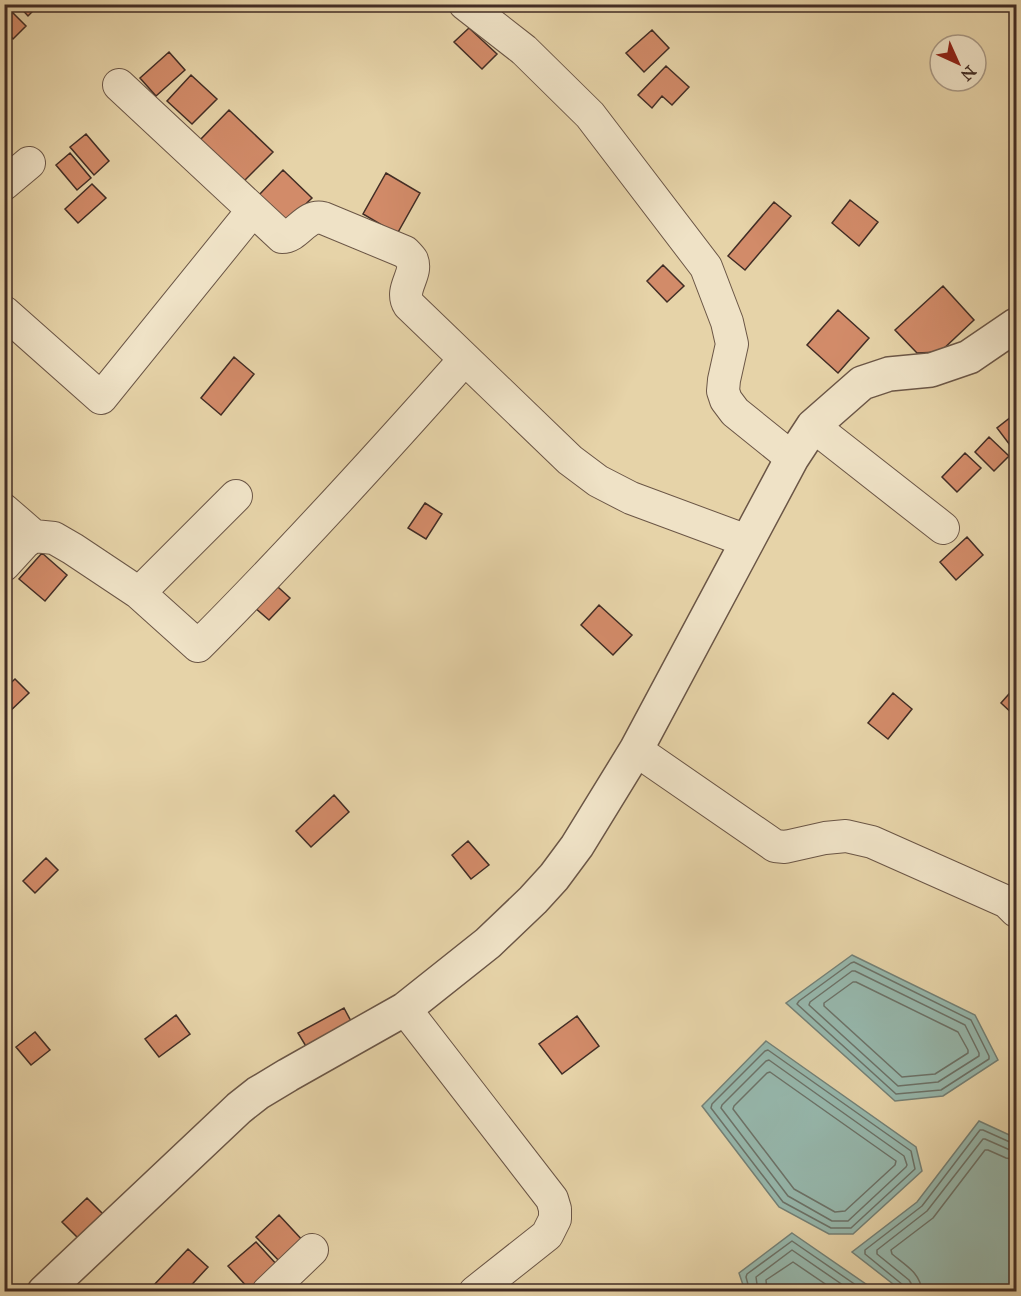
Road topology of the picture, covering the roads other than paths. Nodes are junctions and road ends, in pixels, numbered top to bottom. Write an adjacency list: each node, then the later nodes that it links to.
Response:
1 (465, 4): 10 (street)
2 (119, 85): 5 (street)
3 (29, 163): 4 (street)
4 (4, 184)
5 (253, 210): 6 (street); 8 (street)
6 (4, 312)
7 (1017, 325): 9 (street)
8 (465, 359): 15 (street); 17 (street)
9 (813, 426): 10 (street); 13 (street)
10 (792, 458): 15 (street)
11 (236, 496): 17 (street)
12 (4, 510): 14 (street)
13 (943, 528)
14 (34, 536): 16 (street); 17 (street)
15 (747, 542): 18 (street)
16 (4, 566)
17 (139, 593)
18 (636, 750): 19 (street); 20 (street)
19 (1017, 911)
20 (405, 1009): 22 (street); 24 (street)
21 (312, 1250): 23 (street)
22 (44, 1292)
23 (268, 1292)
24 (475, 1292)

